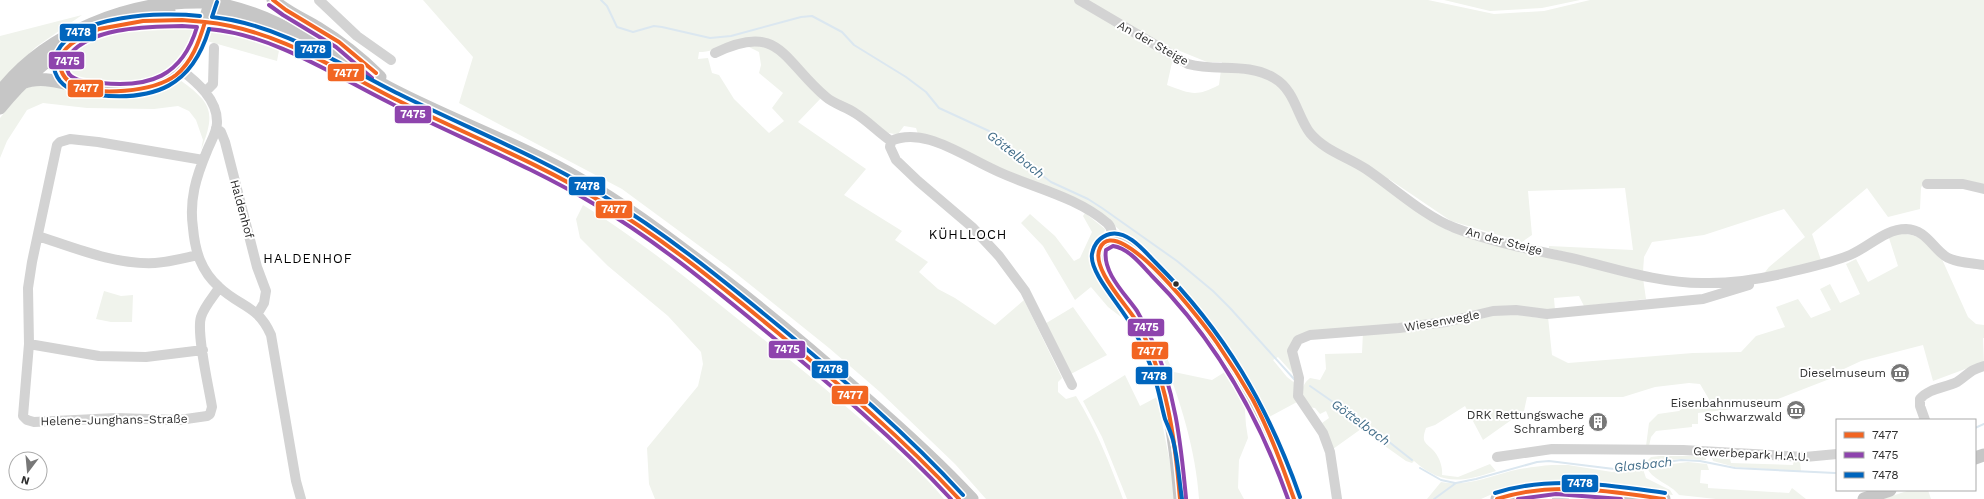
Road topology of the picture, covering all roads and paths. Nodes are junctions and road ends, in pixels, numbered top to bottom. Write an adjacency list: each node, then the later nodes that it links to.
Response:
1 (138, 0): 6 (main road)
2 (211, 0): 13 (main road, bridge)
3 (273, 0): 19 (main road)
4 (319, 0): 11 (street)
5 (1079, 0): 30 (street, An der Steige)
6 (120, 11): 9 (main road); 19 (main road)
7 (67, 46): 12 (main road); 16 (main road); 19 (main road)
8 (214, 48): 18 (street)
9 (45, 49): 12 (main road); 17 (main road)
10 (715, 53): 22 (street)
11 (391, 60)
12 (44, 63): 14 (main road); 15 (main road)
13 (181, 70): 16 (main road); 18 (street)
14 (54, 81): 15 (main road); 16 (main road)
15 (19, 85): 20 (main road)
16 (74, 85)
17 (0, 92)
18 (205, 92): 21 (street)
19 (390, 92): 44 (main road); 45 (main road)
20 (0, 108)
21 (216, 128): 23 (street); 32 (street, Haldenhof)
22 (892, 142): 27 (street); 36 (street)
23 (203, 160): 26 (street, Helene-Junghans-Straße); 28 (street)
24 (1927, 184): 25 (street)
25 (1984, 189)
26 (38, 236): 28 (street); 33 (street, Helene-Junghans-Straße)
27 (1112, 240): 37 (main road); 48 (main road)
28 (198, 255): 31 (street)
29 (1984, 265): 30 (street, An der Steige)
30 (1753, 280): 49 (street, Wiesenwegle)
31 (219, 288): 32 (street); 34 (street, Helene-Junghans-Straße)
32 (258, 313): 43 (street)
33 (29, 344): 34 (street); 34 (street, Helene-Junghans-Straße)
34 (203, 350)
35 (1984, 366): 38 (street)
36 (1072, 385)
37 (1171, 417): 46 (main road); 47 (main road)
38 (1925, 419)
39 (1836, 454): 40 (street, Gewerbepark H.A.U.)
40 (1497, 457)
41 (1887, 491): 55 (main road)
42 (1633, 495): 50 (main road); 53 (street); 54 (main road)
43 (301, 499)
44 (959, 499)
45 (972, 499)
46 (1180, 499)
47 (1188, 499)
48 (1294, 499)
49 (1336, 499)
50 (1497, 499)
51 (1557, 499): 52 (street)
52 (1564, 499)
53 (1619, 499)
54 (1664, 499)
55 (1864, 499)

